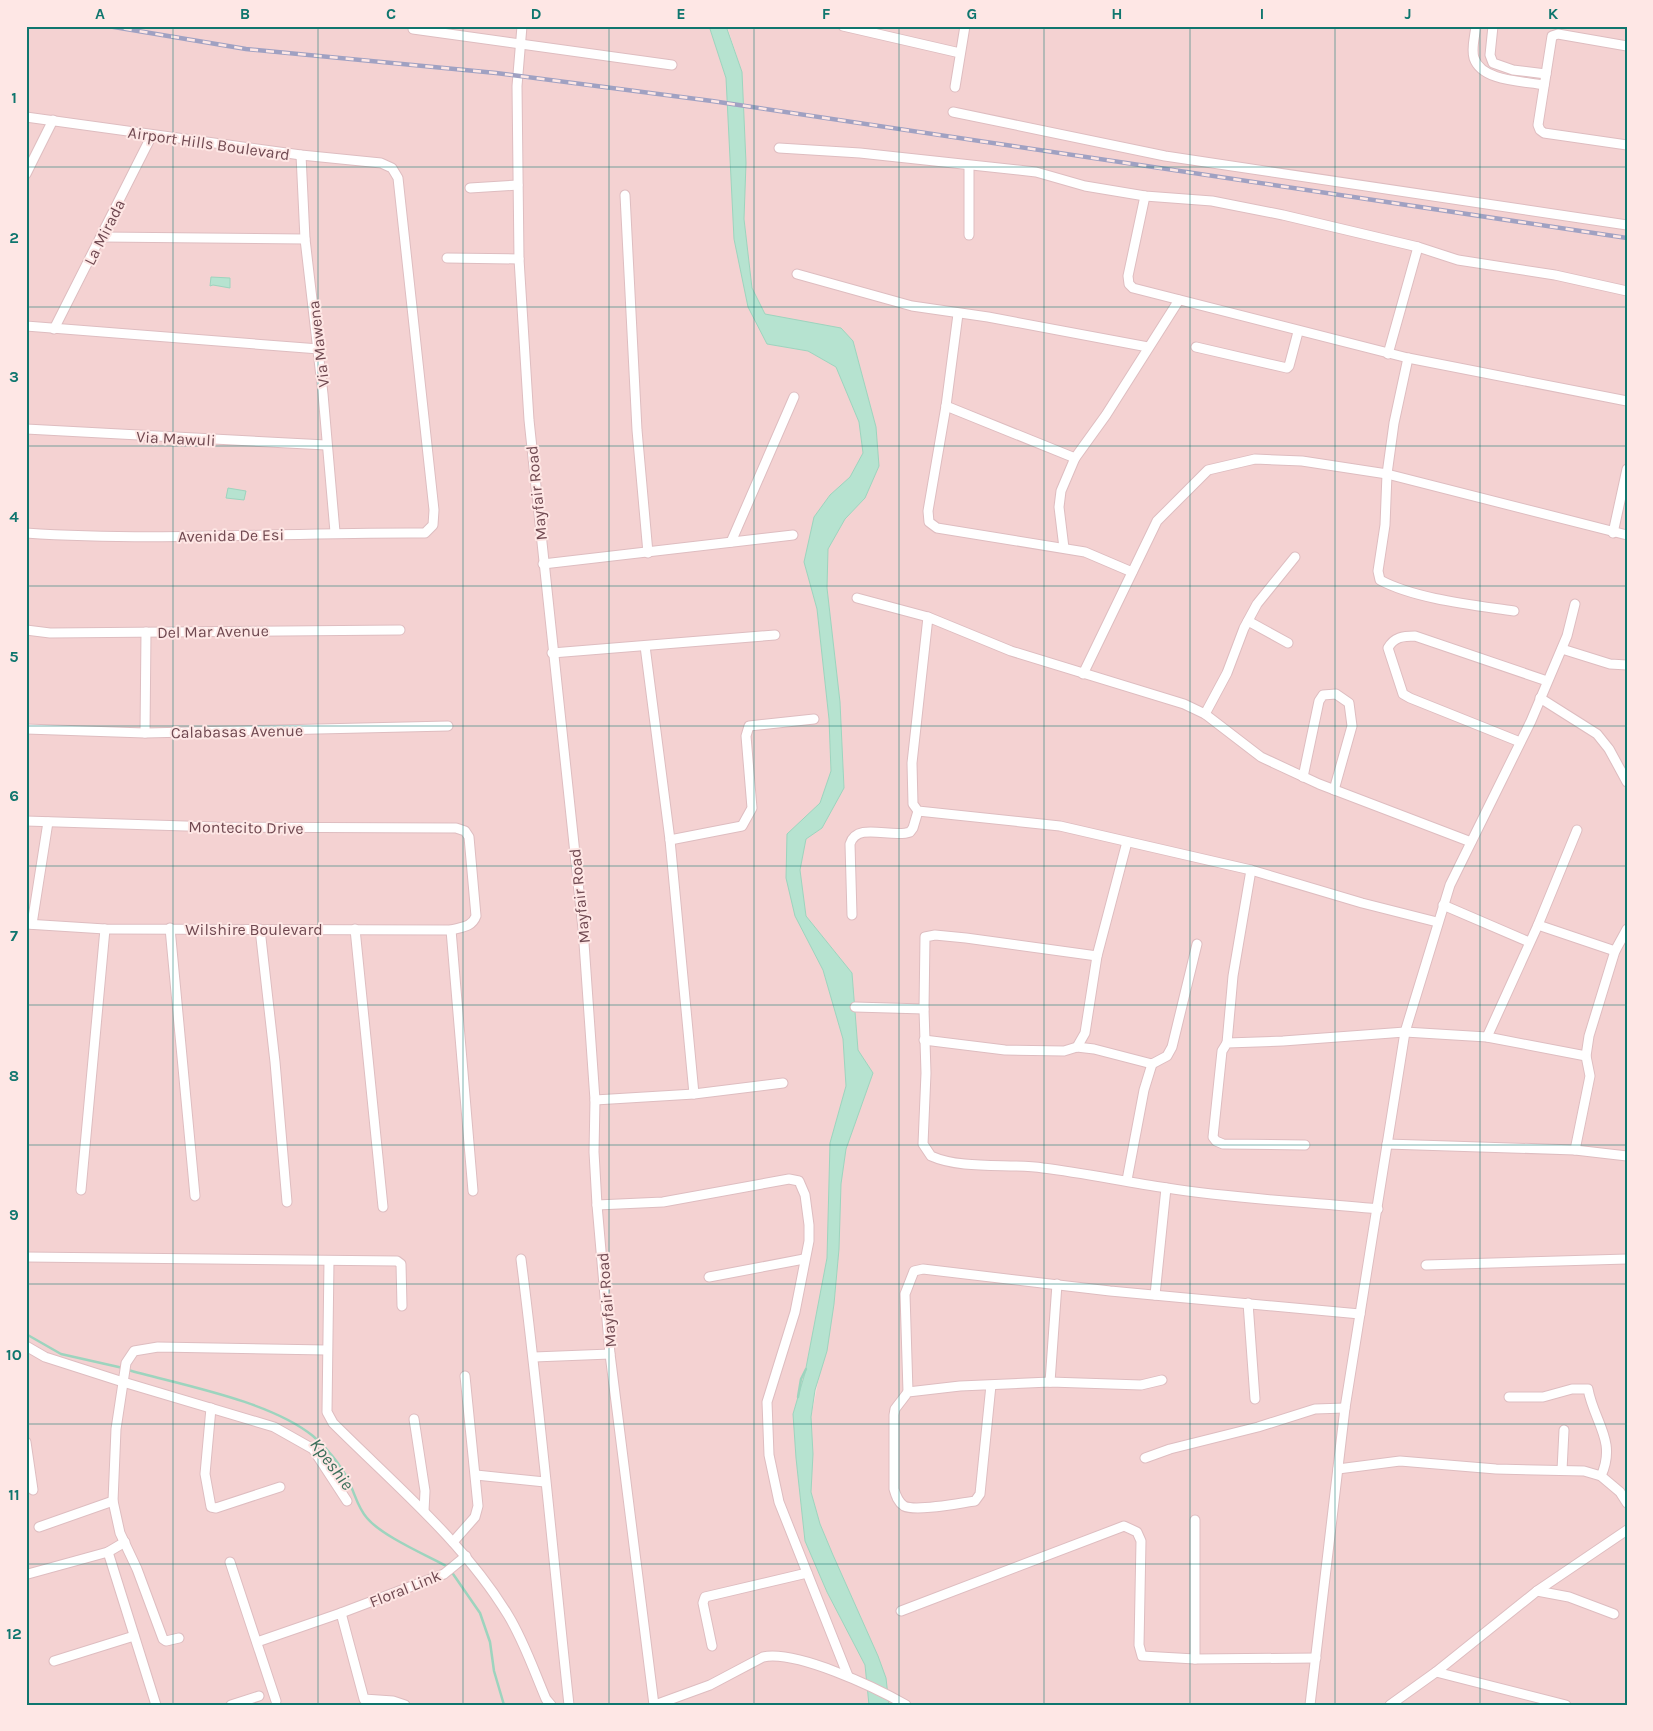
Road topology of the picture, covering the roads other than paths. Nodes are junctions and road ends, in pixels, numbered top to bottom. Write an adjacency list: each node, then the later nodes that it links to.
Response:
1 (522, 26): 7 (street, Mayfair Road)
2 (843, 26): 9 (street)
3 (964, 26): 9 (street)
4 (1476, 26): 12 (street)
5 (1493, 26): 11 (street)
6 (413, 30): 7 (street)
7 (520, 45): 10 (street); 23 (street, Mayfair Road)
8 (1627, 46): 11 (street)
9 (960, 53): 13 (street)
10 (672, 65)
11 (1546, 74): 12 (street)
12 (1544, 84): 18 (street)
13 (955, 87)
14 (952, 112): 27 (street)
15 (26, 117): 16 (street, Airport Hills Boulevard)
16 (53, 120): 17 (street, Airport Hills Boulevard); 22 (street)
17 (152, 134): 20 (street, Airport Hills Boulevard); 29 (street, La Mirada)
18 (1627, 145)
19 (779, 148): 21 (street)
20 (301, 156): 30 (street, Via Mawena); 54 (street, Airport Hills Boulevard)
21 (969, 166): 26 (street); 28 (street)
22 (26, 174)
23 (518, 185): 24 (street); 33 (street, Mayfair Road)
24 (470, 188)
25 (625, 195): 62 (street)
26 (1145, 196): 31 (street); 36 (street)
27 (1627, 225)
28 (969, 235)
29 (102, 237): 30 (street); 39 (street, La Mirada)
30 (305, 239): 43 (street, Via Mawena)
31 (1418, 247): 35 (street); 44 (street)
32 (447, 258): 33 (street)
33 (519, 259): 64 (street, Mayfair Road)
34 (797, 274): 37 (street)
35 (1627, 291)
36 (1179, 300): 40 (street); 41 (street)
37 (958, 314): 41 (street); 48 (street)
38 (26, 326): 39 (street)
39 (54, 329): 43 (street)
40 (1298, 332): 42 (street); 44 (street)
41 (1148, 347): 51 (street)
42 (1196, 347)
43 (319, 349): 50 (street, Via Mawena)
44 (1388, 354): 45 (street)
45 (1408, 358): 47 (street); 53 (street)
46 (794, 397): 60 (street)
47 (1627, 400)
48 (946, 406): 51 (street); 61 (street)
49 (26, 429): 50 (street, Via Mawuli)
50 (326, 445): 55 (street, Via Mawena)
51 (1074, 458): 61 (street)
52 (1627, 469): 57 (street)
53 (1387, 474): 57 (street); 65 (street); 68 (street)
54 (433, 525): 55 (street, Avenida De Esi)
55 (335, 532): 56 (street, Avenida De Esi)
56 (26, 533)
57 (1613, 533): 59 (street)
58 (793, 535): 60 (street)
59 (1627, 535)
60 (731, 542): 62 (street)
61 (1064, 548): 65 (street)
62 (648, 553): 64 (street)
63 (1295, 557): 70 (street)
64 (543, 564): 78 (street, Mayfair Road)
65 (1132, 572): 80 (street)
66 (858, 598): 69 (street)
67 (1575, 604): 77 (street)
68 (1514, 611)
69 (928, 617): 80 (street); 92 (street)
70 (1248, 621): 75 (street); 83 (street)
71 (26, 630): 73 (street, Del Mar Avenue)
72 (400, 630): 73 (street, Del Mar Avenue)
73 (146, 632): 87 (street)
74 (775, 635): 76 (street)
75 (1288, 643)
76 (645, 646): 78 (street); 96 (street)
77 (1562, 649): 79 (street); 81 (street)
78 (552, 653): 129 (street, Mayfair Road)
79 (1627, 665)
80 (1084, 674): 83 (street)
81 (1547, 681): 82 (street); 88 (street)
82 (1540, 698): 88 (street); 90 (street)
83 (1205, 714): 89 (street)
84 (814, 719): 96 (street)
85 (448, 726): 87 (street, Calabasas Avenue)
86 (26, 729): 87 (street, Calabasas Avenue)
87 (146, 733)
88 (1520, 742): 98 (street)
89 (1303, 777): 91 (street); 91 (street)
90 (1627, 782)
91 (1334, 790): 98 (street)
92 (918, 811): 97 (street); 102 (street)
93 (26, 822): 94 (street, Montecito Drive)
94 (48, 822): 101 (street, Montecito Drive); 104 (street)
95 (1577, 830): 105 (street)
96 (670, 840): 128 (street)
97 (1127, 842): 99 (street); 115 (street)
98 (1471, 842): 100 (street)
99 (1251, 870): 103 (street); 122 (street)
100 (1443, 905): 103 (street); 112 (street)
101 (476, 916): 111 (street, Wilshire Boulevard)
102 (852, 916)
103 (1437, 922): 118 (street)
104 (29, 924): 106 (street, Wilshire Boulevard)
105 (1538, 925): 112 (street); 114 (street)
106 (105, 928): 107 (street, Wilshire Boulevard); 136 (street)
107 (170, 928): 108 (street, Wilshire Boulevard); 138 (street)
108 (260, 929): 109 (street, Wilshire Boulevard); 139 (street)
109 (354, 929): 111 (street, Wilshire Boulevard); 141 (street)
110 (1627, 929): 114 (street)
111 (451, 930): 137 (street)
112 (1529, 942): 120 (street)
113 (1197, 944): 126 (street)
114 (1614, 951): 125 (street)
115 (1097, 956): 117 (street); 119 (street)
116 (855, 1007): 117 (street)
117 (924, 1009): 121 (street)
118 (1405, 1032): 120 (street); 122 (street); 130 (street)
119 (1085, 1033): 123 (street); 124 (street)
120 (1486, 1037): 125 (street)
121 (924, 1040): 123 (street); 134 (street)
122 (1227, 1043): 131 (street)
123 (1077, 1047): 124 (street)
124 (1094, 1049): 126 (street)
125 (1586, 1056): 132 (street)
126 (1152, 1064): 134 (street)
127 (783, 1083): 128 (street)
128 (694, 1094): 129 (street)
129 (594, 1100): 140 (street, Mayfair Road)
130 (1387, 1144): 132 (street); 142 (street)
131 (1305, 1145)
132 (1575, 1150): 133 (street)
133 (1627, 1156)
134 (1127, 1180): 135 (street)
135 (1166, 1188): 142 (street); 151 (street)
136 (81, 1190)
137 (473, 1191)
138 (195, 1196)
139 (287, 1202)
140 (597, 1205): 144 (street); 157 (street, Mayfair Road)
141 (383, 1207)
142 (1378, 1209): 154 (street)
143 (26, 1256): 147 (street)
144 (804, 1259): 149 (street); 192 (street)
145 (1627, 1259): 148 (street)
146 (521, 1260): 158 (street)
147 (329, 1261): 153 (street); 156 (street)
148 (1426, 1265)
149 (709, 1276)
150 (1057, 1284): 151 (street); 162 (street); 164 (street)
151 (1155, 1295): 152 (street)
152 (1248, 1303): 154 (street); 166 (street)
153 (402, 1306)
154 (1360, 1314): 168 (street)
155 (26, 1346): 160 (street)
156 (326, 1350): 160 (street); 183 (street)
157 (610, 1354): 158 (street); 214 (street, Mayfair Road)
158 (534, 1358): 177 (street)
159 (465, 1376): 175 (street)
160 (123, 1379): 167 (street); 180 (street)
161 (1162, 1380): 162 (street)
162 (1050, 1382): 163 (street)
163 (991, 1385): 164 (street); 164 (street)
164 (908, 1392)
165 (1509, 1397): 176 (street)
166 (1255, 1399)
167 (211, 1408): 178 (street); 181 (street)
168 (1345, 1408): 172 (street); 173 (street)
169 (414, 1419): 183 (street)
170 (1564, 1430): 174 (street)
171 (26, 1442): 179 (street)
172 (1145, 1458)
173 (1338, 1469): 174 (street); 202 (street)
174 (1562, 1470): 176 (street)
175 (476, 1474): 177 (street); 188 (street)
176 (1601, 1476): 182 (street)
177 (546, 1482): 213 (street)
178 (280, 1487)
179 (33, 1490)
180 (112, 1501): 185 (street); 187 (street)
181 (347, 1501)
182 (1627, 1503)
183 (424, 1511): 188 (street)
184 (1195, 1520): 203 (street)
185 (39, 1527)
186 (1627, 1530): 194 (street)
187 (125, 1542): 189 (street); 199 (street)
188 (453, 1542): 190 (street)
189 (108, 1552): 193 (street); 198 (street)
190 (466, 1556): 196 (street, Floral Link); 212 (street)
191 (230, 1562): 200 (street)
192 (807, 1573): 201 (street); 206 (street)
193 (28, 1574)
194 (1537, 1592): 197 (street); 205 (street)
195 (901, 1610): 203 (street)
196 (341, 1613): 200 (street, Floral Link); 211 (street)
197 (1614, 1614)
198 (134, 1636): 204 (street); 209 (street)
199 (179, 1638)
200 (257, 1642): 208 (street)
201 (712, 1646)
202 (1316, 1658): 203 (street); 216 (street)
203 (1195, 1660)
204 (54, 1661)
205 (1436, 1672): 217 (street); 218 (street)
206 (848, 1676): 214 (street); 215 (street)
207 (259, 1696): 210 (street)
208 (276, 1702)
209 (156, 1705)
210 (231, 1705)
211 (405, 1705)
212 (551, 1705)
213 (568, 1705)
214 (654, 1705)
215 (906, 1705)
216 (1310, 1705)
217 (1390, 1705)
218 (1566, 1705)

